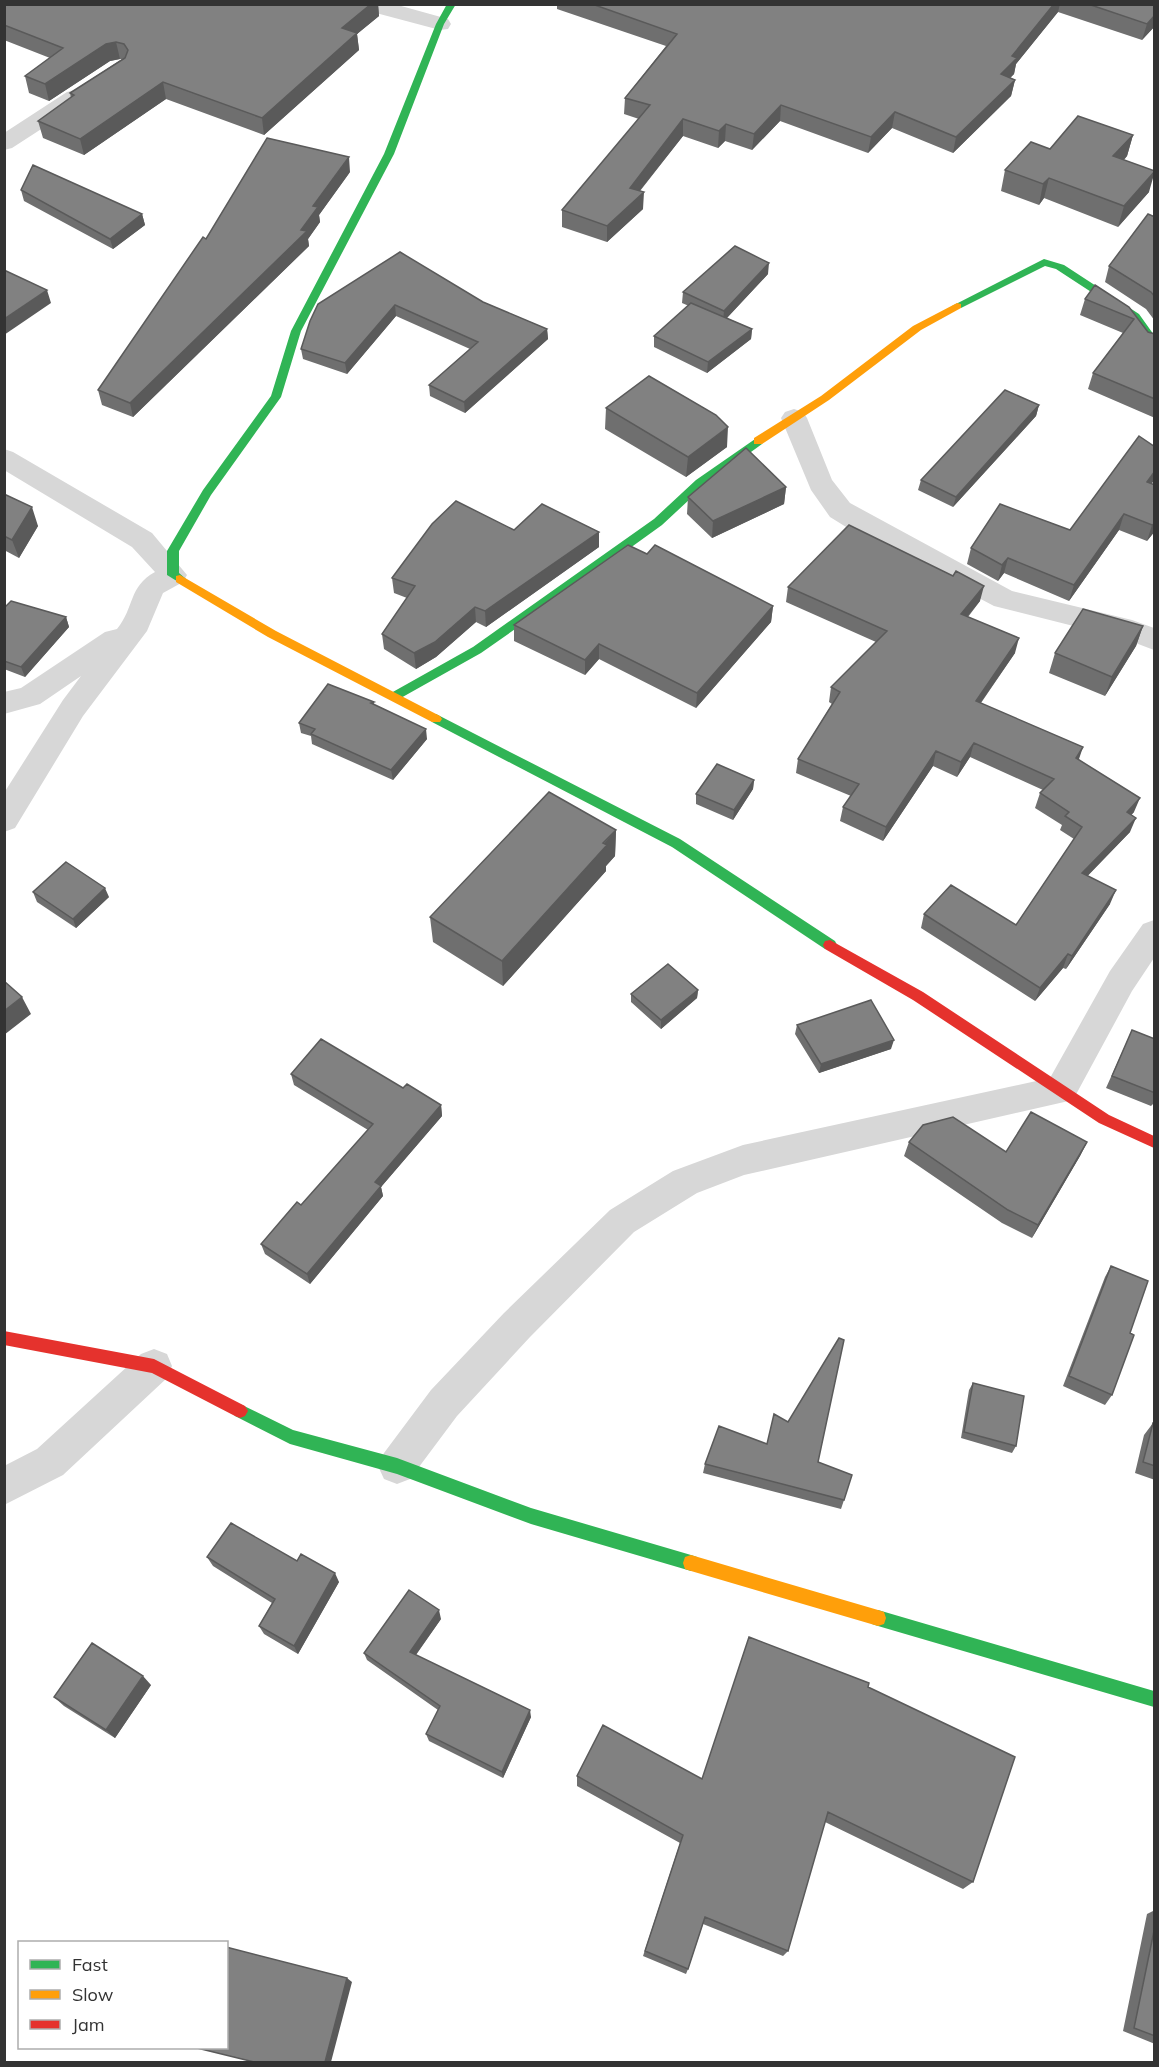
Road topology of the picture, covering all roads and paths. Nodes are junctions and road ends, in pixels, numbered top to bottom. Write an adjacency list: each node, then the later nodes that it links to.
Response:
1 (369, 4): 3 (street)
2 (452, 4): 3 (street)
3 (440, 24): 9 (street)
4 (90, 87): 5 (street)
5 (4, 143)
6 (1155, 341): 7 (street)
7 (794, 418): 11 (street); 12 (street)
8 (4, 458): 9 (street)
9 (173, 575): 10 (street); 12 (street)
10 (136, 624): 13 (street); 14 (street)
11 (1155, 640)
12 (395, 696): 16 (street)
13 (4, 703)
14 (4, 820)
15 (1155, 933): 16 (street)
16 (1061, 1090): 17 (street); 20 (street)
17 (1155, 1142)
18 (4, 1338): 19 (street)
19 (154, 1366): 20 (street); 21 (street)
20 (397, 1466): 22 (street)
21 (4, 1487)
22 (1155, 1699)

